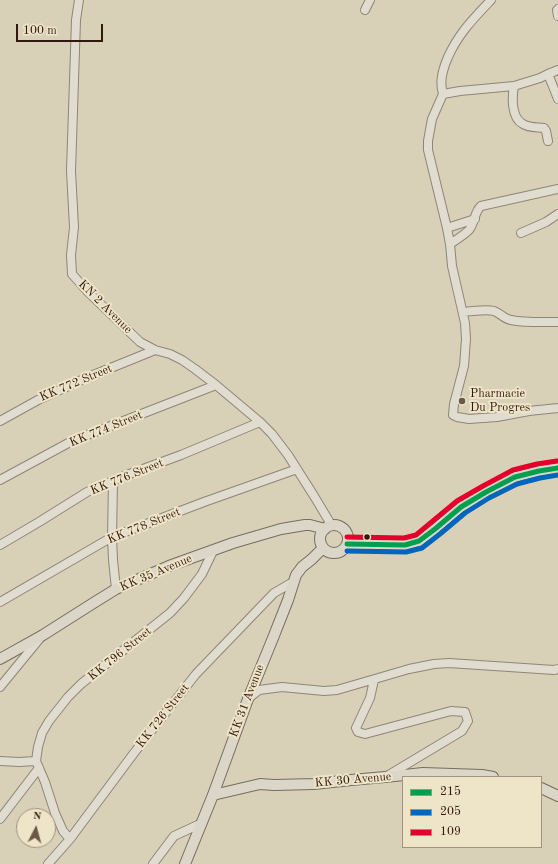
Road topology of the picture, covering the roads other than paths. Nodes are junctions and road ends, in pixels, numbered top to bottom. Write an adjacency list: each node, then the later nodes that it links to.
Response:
1 (79, 0): 21 (street, KN 2 Avenue)
2 (370, 0): 5 (street)
3 (491, 0): 10 (street)
4 (558, 9): 6 (street)
5 (365, 10)
6 (558, 16)
7 (558, 70): 8 (street)
8 (548, 74): 9 (street); 11 (street)
9 (514, 86): 10 (street); 12 (street)
10 (443, 94): 16 (street)
11 (558, 99)
12 (548, 141)
13 (558, 189): 15 (street)
14 (558, 214): 17 (street)
15 (474, 219): 16 (street); 18 (street)
16 (447, 228): 18 (street)
17 (521, 233)
18 (450, 244): 19 (street)
19 (463, 312): 20 (street); 23 (street)
20 (558, 322)
21 (156, 350): 22 (street, KN 2 Avenue); 24 (street, KK 772 Street)
22 (216, 385): 25 (street, KN 2 Avenue); 28 (street, KK 774 Street)
23 (558, 408)
24 (0, 421)
25 (260, 422): 27 (street, KN 2 Avenue); 29 (street, KK 776 Street)
26 (558, 468): 33 (main road)
27 (297, 469): 30 (street, KN 2 Avenue); 31 (street, KK 778 Street)
28 (0, 480)
29 (113, 481): 31 (street); 32 (street, KK 776 Street)
30 (328, 527): 33 (main road); 34 (main road); 35 (main road, KK 35 Avenue)
31 (112, 536): 37 (street); 38 (street, KK 778 Street)
32 (0, 544)
33 (347, 544): 34 (main road)
34 (323, 548): 36 (main road, KK 31 Avenue)
35 (213, 551): 37 (main road, KK 35 Avenue); 46 (street, KK 796 Street)
36 (293, 582): 44 (main road, KK 31 Avenue); 54 (street, KK 726 Street)
37 (116, 589): 39 (main road, KK 35 Avenue)
38 (0, 602)
39 (42, 635): 40 (main road, KK 35 Avenue); 43 (street)
40 (0, 659)
41 (556, 671): 42 (street)
42 (374, 680): 44 (street); 48 (street)
43 (0, 687)
44 (248, 699): 50 (main road, KK 31 Avenue)
45 (0, 761): 46 (street)
46 (38, 765): 52 (street, KK 796 Street); 54 (street)
47 (488, 776): 48 (main road, KK 30 Avenue)
48 (385, 778): 50 (main road, KK 30 Avenue)
49 (542, 788): 51 (main road)
50 (213, 795): 53 (main road, KK 31 Avenue)
51 (558, 796)
52 (0, 819)
53 (200, 824): 56 (street); 57 (main road, KK 31 Avenue)
54 (70, 839): 55 (street, KK 726 Street)
55 (48, 864)
56 (153, 864)
57 (184, 864)

